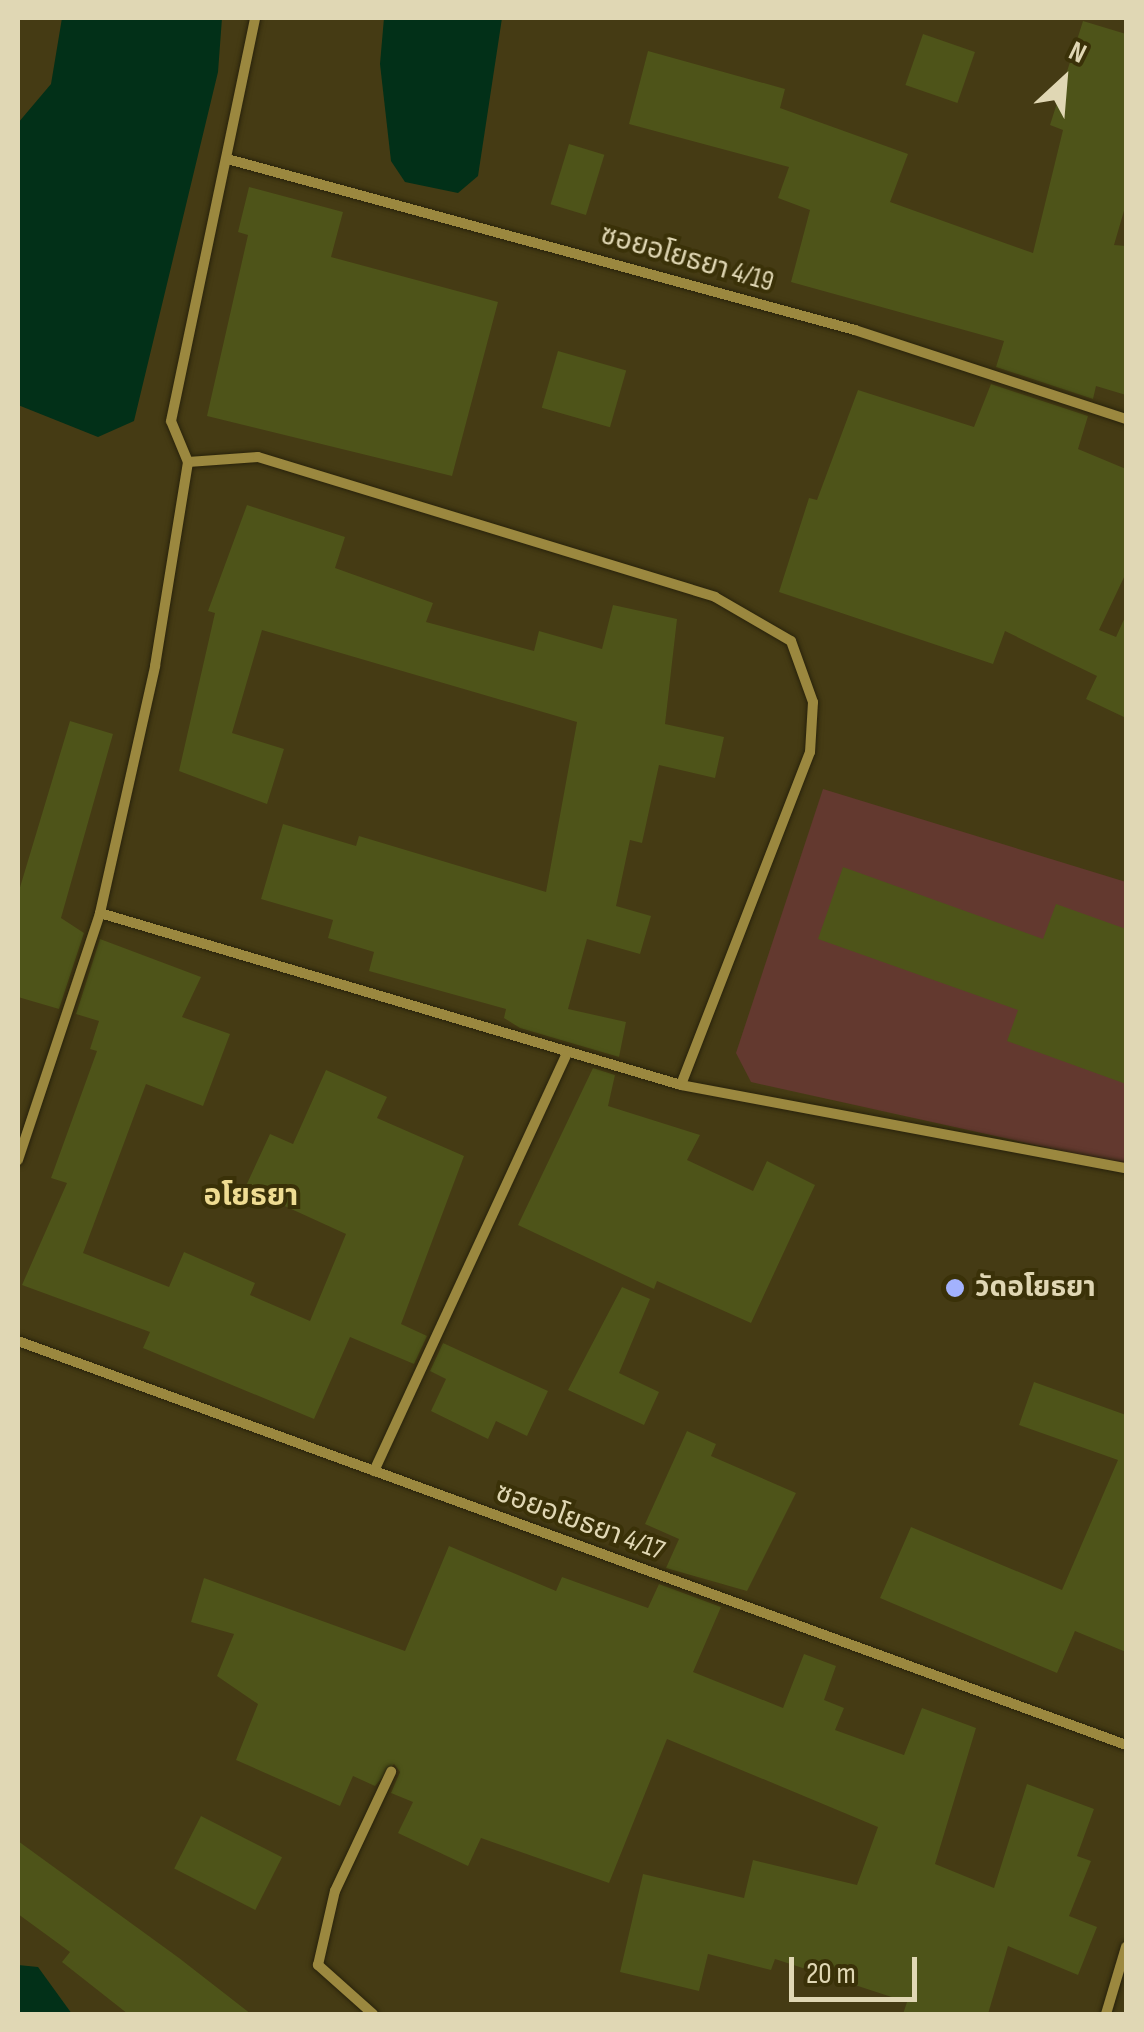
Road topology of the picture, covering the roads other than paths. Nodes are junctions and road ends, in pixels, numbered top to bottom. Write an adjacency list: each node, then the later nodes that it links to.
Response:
1 (255, 18): 2 (street)
2 (231, 160): 3 (street, ซอยอโยธยา 4/19); 4 (street)
3 (1126, 419)
4 (188, 462): 5 (street); 7 (street)
5 (100, 913): 6 (street); 8 (street)
6 (566, 1055): 7 (street); 11 (street)
7 (681, 1085): 9 (street)
8 (18, 1160)
9 (1126, 1168)
10 (18, 1341): 11 (street, ซอยอโยธยา 4/17)
11 (374, 1470): 12 (street, ซอยอโยธยา 4/17)
12 (1126, 1745)
13 (391, 1772): 15 (street)
14 (1126, 1947): 16 (street)
15 (373, 2014)
16 (1106, 2014)

